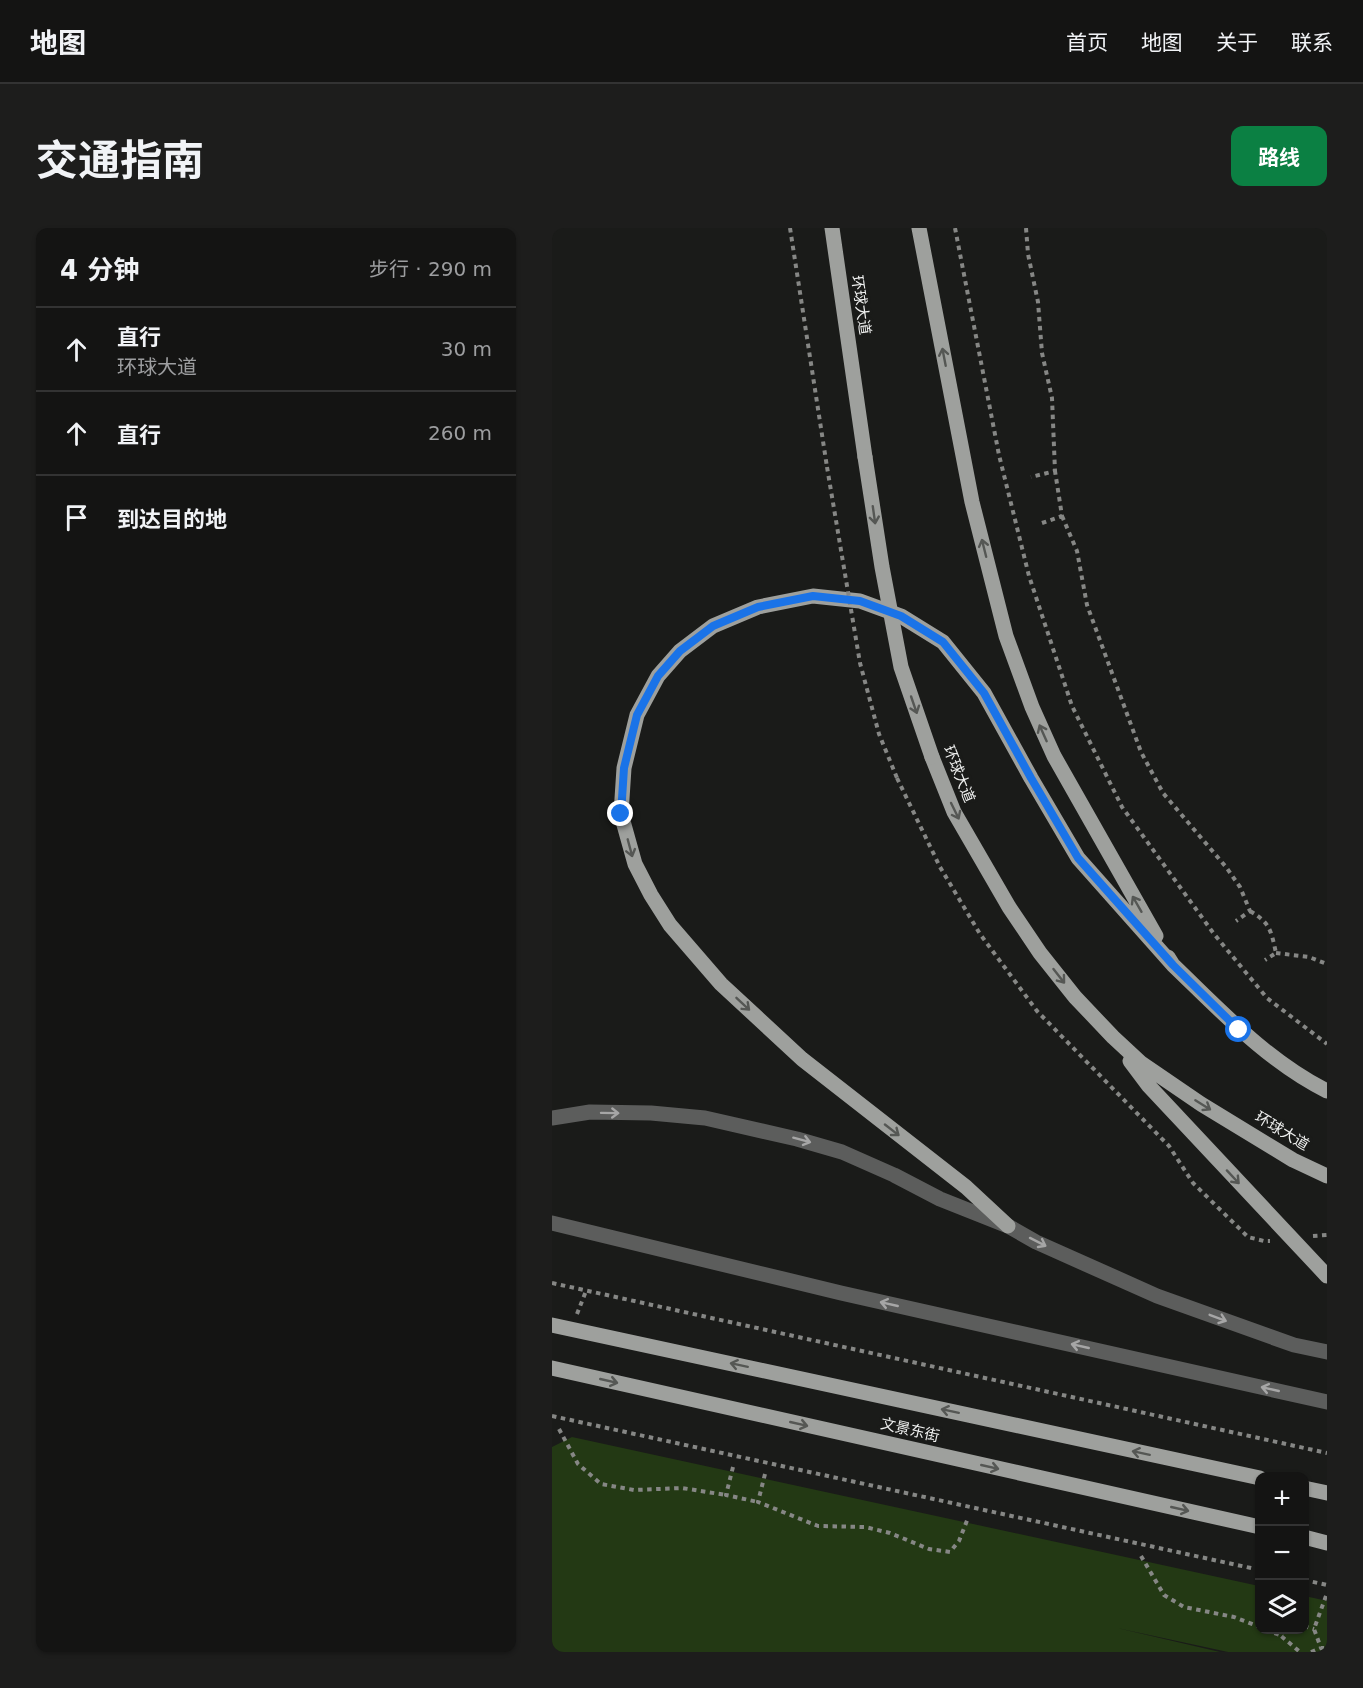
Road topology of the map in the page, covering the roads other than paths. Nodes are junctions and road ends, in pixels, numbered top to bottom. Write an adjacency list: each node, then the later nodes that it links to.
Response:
1 (832, 228): 4 (main road, 环球大道, one-way to 4, bridge)
2 (919, 228): 3 (main road, one-way to 2)
3 (1173, 965): 5 (main road); 9 (main road, one-way to 9)
4 (1113, 1037): 7 (main road, 环球大道, one-way to 7); 10 (main road, one-way to 10)
5 (1327, 1091)
6 (552, 1118): 9 (street, one-way to 9)
7 (1327, 1176)
8 (552, 1223): 14 (street, one-way to 8)
9 (1008, 1226): 12 (street, one-way to 12)
10 (1327, 1276)
11 (552, 1325): 15 (main road, 文景东街, one-way to 11)
12 (1327, 1352)
13 (552, 1368): 18 (main road, 文景东街, one-way to 18)
14 (1327, 1402)
15 (1255, 1477)
16 (1309, 1489): 17 (main road)
17 (1327, 1493)
18 (1256, 1526)
19 (1309, 1539): 20 (main road)
20 (1327, 1543)

